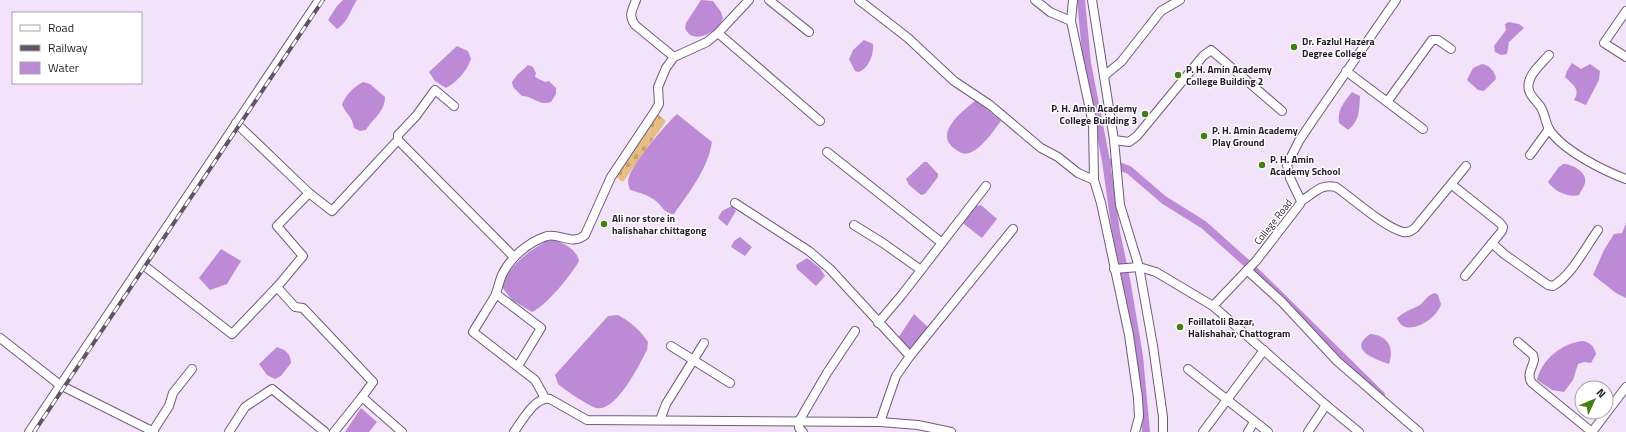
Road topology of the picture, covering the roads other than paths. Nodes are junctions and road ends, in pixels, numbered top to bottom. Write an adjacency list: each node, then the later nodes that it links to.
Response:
1 (319, 0): 25 (street)
2 (636, 0): 17 (street)
3 (749, 0): 14 (street)
4 (768, 0): 13 (street)
5 (859, 0): 34 (street)
6 (1035, 0): 12 (street)
7 (1073, 0): 12 (street)
8 (1092, 0): 20 (street)
9 (1180, 0): 20 (street)
10 (1396, 0): 19 (street, College Road)
11 (1626, 11): 18 (street)
12 (1071, 21): 34 (street)
13 (809, 32)
14 (718, 33): 17 (street); 24 (street)
15 (1451, 49): 21 (street)
16 (1549, 55): 26 (street)
17 (674, 57): 45 (street)
18 (1626, 57)
19 (1346, 71): 21 (street); 38 (street, College Road)
20 (1104, 76): 29 (street)
21 (1387, 102): 27 (street)
22 (454, 106): 28 (street)
23 (1282, 110): 29 (street)
24 (820, 121)
25 (236, 124): 37 (street); 46 (street)
26 (1549, 129): 31 (street); 33 (street)
27 (1423, 130)
28 (398, 140): 37 (street); 45 (street)
29 (1114, 140): 47 (street)
30 (827, 152): 43 (street)
31 (1530, 155)
32 (1466, 166): 35 (street)
33 (1626, 179)
34 (1094, 180): 48 (street)
35 (1451, 184): 38 (street); 44 (street)
36 (986, 186): 43 (street)
37 (309, 193): 52 (street)
38 (1301, 201): 50 (street, College Road)
39 (735, 203): 55 (street)
40 (854, 225): 49 (street)
41 (1013, 229): 62 (street)
42 (1598, 230): 44 (street)
43 (942, 242): 49 (street)
44 (1492, 243): 51 (street)
45 (514, 257): 53 (street)
46 (142, 264): 52 (street); 68 (street)
47 (1137, 267): 48 (street); 54 (street); 89 (street)
48 (1115, 269): 88 (street)
49 (921, 270): 55 (street)
50 (1247, 270): 54 (street, College Road); 95 (street)
51 (1465, 276)
52 (277, 287): 70 (street)
53 (496, 294): 64 (street); 64 (street)
54 (1213, 306): 61 (street)
55 (878, 323): 62 (street)
56 (855, 331): 78 (street)
57 (0, 338): 68 (street)
58 (1518, 342): 96 (street)
59 (704, 343): 63 (street)
60 (671, 346): 63 (street)
61 (1264, 350): 72 (street); 73 (street)
62 (910, 356): 75 (street)
63 (692, 361): 67 (street); 74 (street)
64 (518, 366): 71 (street)
65 (192, 369): 80 (street)
66 (1188, 369): 72 (street)
67 (730, 383)
68 (60, 386): 79 (street); 80 (street)
69 (1626, 387): 96 (street)
70 (362, 397): 83 (street); 84 (street)
71 (545, 398): 74 (street); 85 (street)
72 (1227, 400): 76 (street); 90 (street)
73 (1326, 405): 93 (street); 94 (street)
74 (660, 420): 78 (street)
75 (880, 422): 77 (street); 78 (street)
76 (1254, 422): 91 (street); 92 (street)
77 (918, 425): 86 (street); 87 (street)
78 (799, 428)
79 (29, 432)
80 (154, 432)
81 (229, 432): 82 (street)
82 (325, 432)
83 (334, 432)
84 (402, 432)
85 (514, 432)
86 (911, 432)
87 (952, 432)
88 (1135, 432)
89 (1163, 432)
90 (1203, 432)
91 (1248, 432)
92 (1268, 432)
93 (1308, 432)
94 (1359, 432)
95 (1419, 432)
96 (1592, 432)

